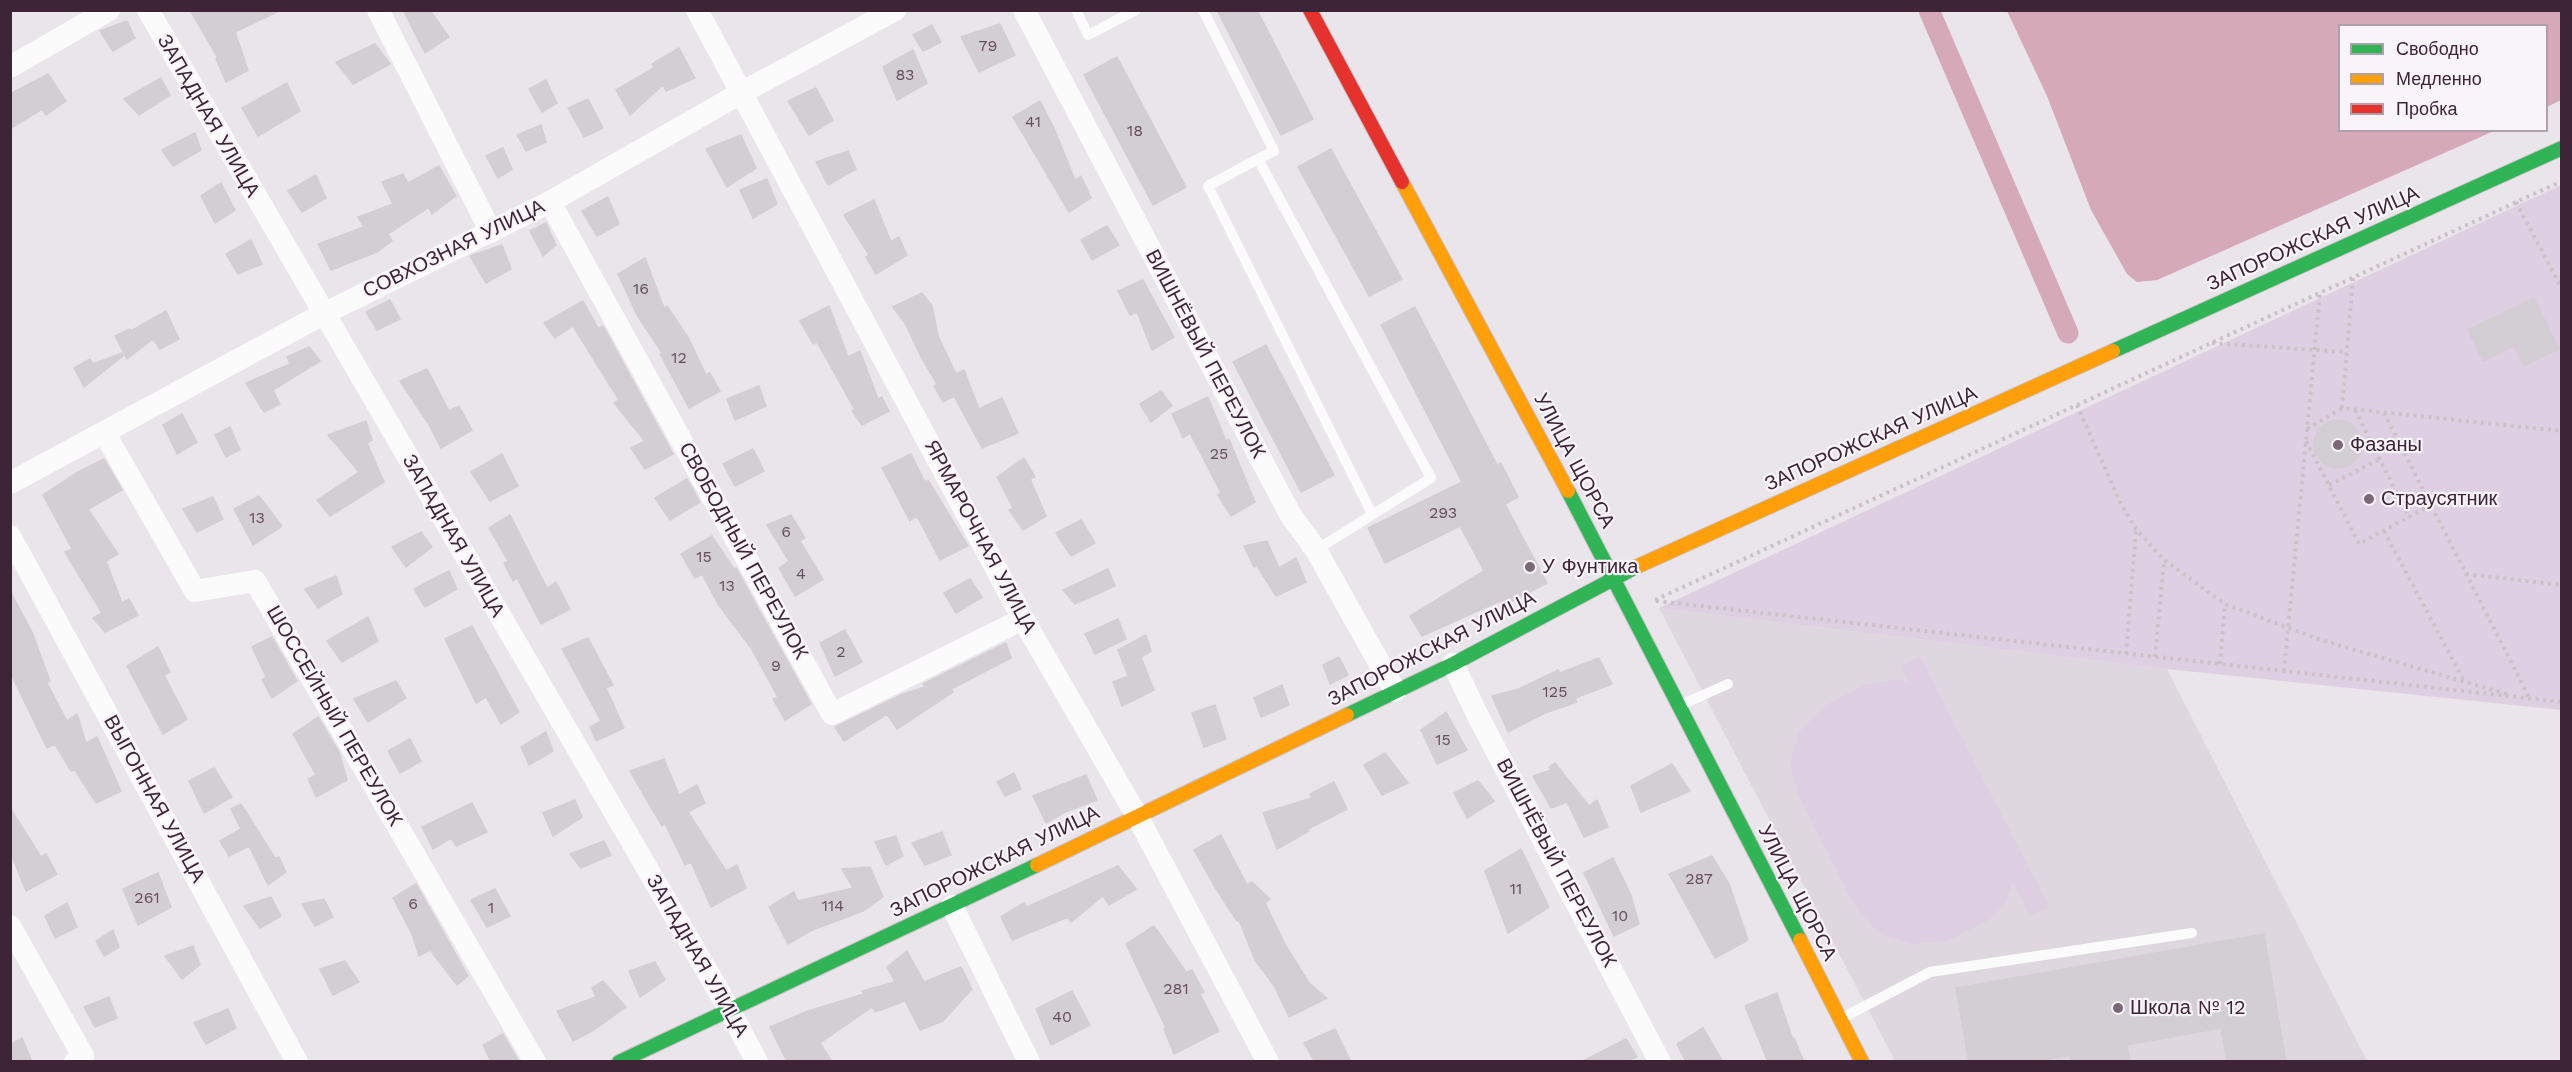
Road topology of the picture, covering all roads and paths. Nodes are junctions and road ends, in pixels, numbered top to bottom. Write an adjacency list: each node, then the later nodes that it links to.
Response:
1 (109, 10): 11 (street)
2 (148, 10): 24 (street, ЗАПАДНАЯ УЛИЦА)
3 (378, 10): 18 (street)
4 (697, 10): 12 (street, ЯРМАРОЧНАЯ УЛИЦА)
5 (895, 10): 12 (street, СОВХОЗНАЯ УЛИЦА)
6 (1024, 10): 45 (street, ВИШНЁВЫЙ ПЕРЕУЛОК)
7 (1076, 10): 8 (lane)
8 (1136, 10)
9 (1203, 10): 14 (lane)
10 (1310, 10): 48 (street, УЛИЦА ЩОРСА)
11 (10, 67)
12 (741, 93): 16 (street, СОВХОЗНАЯ УЛИЦА); 53 (street, ЯРМАРОЧНАЯ УЛИЦА)
13 (2562, 148): 48 (street, ЗАПОРОЖСКАЯ УЛИЦА)
14 (1258, 159): 40 (lane); 40 (lane)
15 (2562, 181): 17 (path)
16 (550, 202): 18 (street, СОВХОЗНАЯ УЛИЦА); 53 (street, СВОБОДНЫЙ ПЕРЕУЛОК)
17 (2516, 202): 19 (path); 21 (path)
18 (491, 232): 24 (street, СОВХОЗНАЯ УЛИЦА)
19 (2554, 275): 20 (path); 22 (path)
20 (2562, 275)
21 (2354, 277): 23 (path); 27 (path)
22 (2562, 289)
23 (2320, 292): 25 (path); 26 (path)
24 (323, 314): 34 (street, СОВХОЗНАЯ УЛИЦА); 71 (street, ЗАПАДНАЯ УЛИЦА)
25 (2211, 343): 26 (path); 28 (path)
26 (2315, 350): 27 (path); 32 (path)
27 (2347, 352): 29 (path)
28 (2077, 405): 42 (path); 51 (path)
29 (2342, 408): 30 (path); 32 (path)
30 (2354, 410): 31 (path); 36 (path)
31 (2383, 413): 33 (path); 39 (path)
32 (2307, 429): 35 (path)
33 (2562, 431)
34 (104, 432): 37 (street, СОВХОЗНАЯ УЛИЦА); 75 (street, ШОССЕЙНЫЙ ПЕРЕУЛОК)
35 (2306, 440): 38 (path); 54 (path)
36 (2380, 459): 38 (path); 41 (path)
37 (10, 483)
38 (2330, 485): 43 (path)
39 (2431, 505): 41 (path); 47 (path)
40 (1372, 514): 45 (lane)
41 (2409, 517): 43 (path)
42 (2136, 529): 46 (path); 55 (path)
43 (2384, 531): 60 (path)
44 (10, 536): 74 (street, ВЫГОННАЯ УЛИЦА)
45 (1316, 550): 62 (street, ВИШНЁВЫЙ ПЕРЕУЛОК)
46 (2164, 560): 52 (path); 56 (path)
47 (2466, 574): 49 (path); 64 (path)
48 (1614, 577): 50 (street, УЛИЦА ЩОРСА); 57 (street, ЗАПОРОЖСКАЯ УЛИЦА)
49 (2562, 585)
50 (1625, 597): 51 (path); 66 (street, УЛИЦА ЩОРСА)
51 (1654, 600): 55 (path)
52 (2225, 604): 54 (path); 58 (path)
53 (1023, 619): 67 (street, ЯРМАРОЧНАЯ УЛИЦА)
54 (2288, 630): 59 (path); 60 (path)
55 (2126, 654): 56 (path)
56 (2155, 657): 58 (path)
57 (1454, 664): 62 (street, ЗАПОРОЖСКАЯ УЛИЦА); 80 (street, ВИШНЁВЫЙ ПЕРЕУЛОК)
58 (2220, 664): 59 (path)
59 (2284, 671): 63 (path)
60 (2465, 682): 63 (path)
61 (1728, 684): 66 (lane)
62 (1395, 691): 67 (street, ЗАПОРОЖСКАЯ УЛИЦА)
63 (2522, 698): 64 (path)
64 (2530, 699): 65 (path)
65 (2562, 702)
66 (1680, 705): 72 (street, УЛИЦА ЩОРСА)
67 (1137, 816): 68 (street, ЗАПОРОЖСКАЯ УЛИЦА); 79 (street, ЯРМАРОЧНАЯ УЛИЦА)
68 (952, 906): 71 (street, ЗАПОРОЖСКАЯ УЛИЦА); 78 (street)
69 (10, 926): 73 (street)
70 (2192, 933): 72 (lane)
71 (729, 1009): 76 (street, ЗАПОРОЖСКАЯ УЛИЦА); 77 (street, ЗАПАДНАЯ УЛИЦА)
72 (1839, 1020): 81 (street, УЛИЦА ЩОРСА)
73 (75, 1062)
74 (297, 1062)
75 (535, 1062)
76 (619, 1062)
77 (757, 1062)
78 (1029, 1062)
79 (1268, 1062)
80 (1660, 1062)
81 (1862, 1062)

